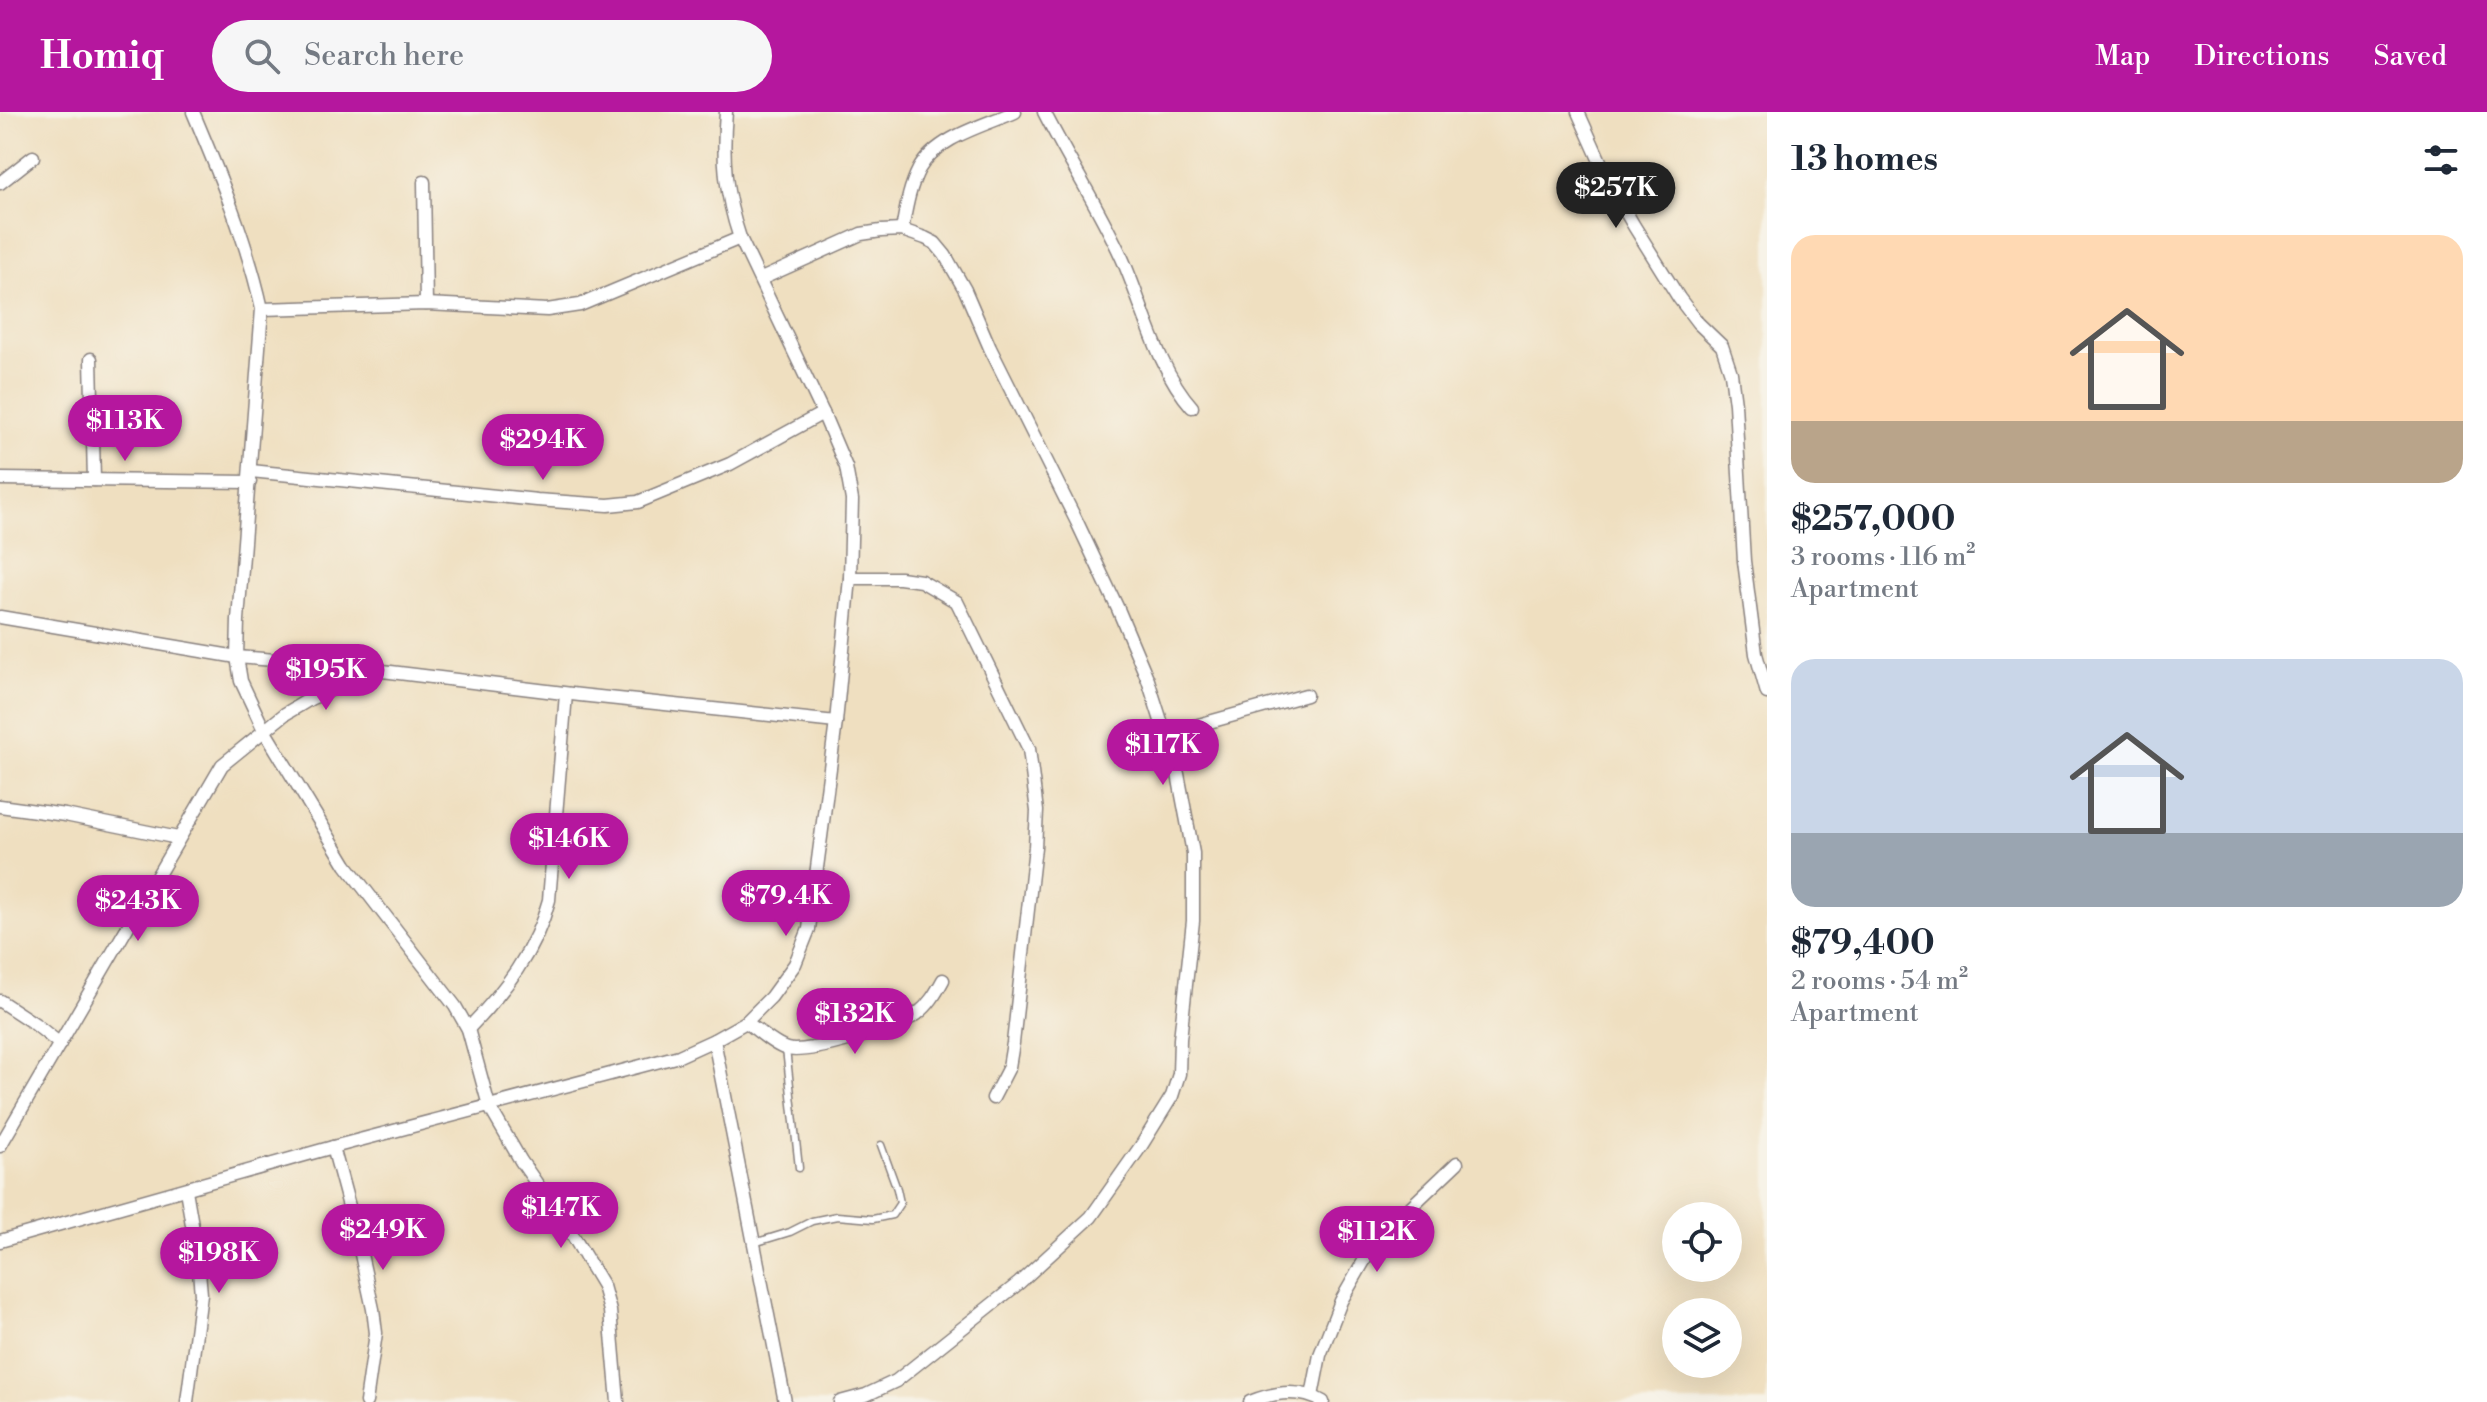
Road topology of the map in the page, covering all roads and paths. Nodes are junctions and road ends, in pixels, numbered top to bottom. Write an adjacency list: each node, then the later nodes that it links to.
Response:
1 (193, 112): 13 (street)
2 (726, 112): 10 (street)
3 (1015, 112): 9 (street)
4 (1044, 112): 15 (street)
5 (1578, 112): 24 (street)
6 (33, 157): 8 (street)
7 (424, 182): 12 (street)
8 (0, 183)
9 (902, 230): 11 (street); 29 (street)
10 (740, 238): 11 (street); 12 (street)
11 (761, 279): 16 (street)
12 (426, 304): 13 (street)
13 (262, 309): 17 (street)
14 (91, 359): 19 (street)
15 (1192, 407)
16 (823, 413): 17 (street); 20 (street)
17 (251, 476): 19 (street); 22 (street)
18 (0, 479): 19 (street)
19 (94, 480)
20 (850, 578): 27 (street); 39 (street)
21 (0, 617): 22 (street)
22 (237, 657): 23 (street); 28 (street)
23 (374, 671): 25 (street); 28 (street)
24 (1767, 693)
25 (566, 694): 27 (street); 35 (street)
26 (1306, 695): 29 (street)
27 (836, 722): 34 (street)
28 (264, 730): 31 (street); 35 (street)
29 (1166, 734): 55 (street)
30 (0, 806): 31 (street)
31 (178, 838): 37 (street)
32 (943, 980): 38 (street)
33 (0, 1001): 37 (street)
34 (746, 1022): 36 (street); 38 (street)
35 (468, 1029): 40 (street)
36 (714, 1040): 40 (street); 49 (street)
37 (60, 1044): 42 (street)
38 (786, 1049): 45 (lane)
39 (993, 1098)
40 (489, 1106): 43 (street); 53 (street)
41 (881, 1145): 49 (lane)
42 (0, 1146)
43 (333, 1147): 46 (street); 52 (street)
44 (1457, 1163): 50 (street)
45 (799, 1168)
46 (186, 1190): 48 (street); 51 (street)
47 (0, 1225): 48 (street)
48 (1, 1241)
49 (754, 1243): 54 (street)
50 (1318, 1399): 56 (street)
51 (187, 1402)
52 (366, 1402)
53 (618, 1402)
54 (785, 1402)
55 (840, 1402)
56 (1250, 1402)

